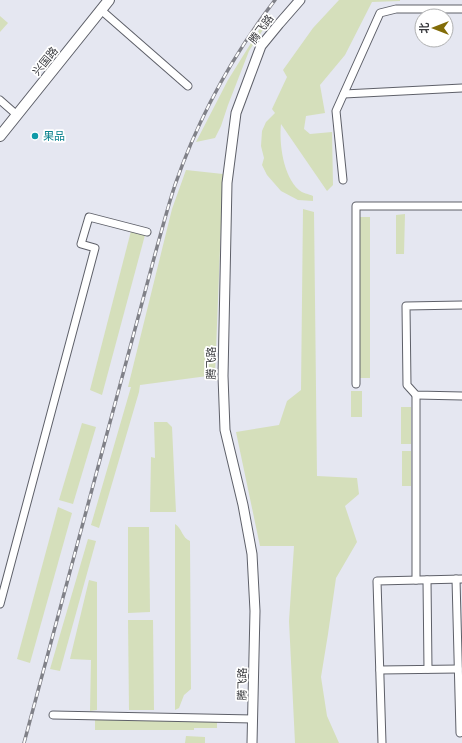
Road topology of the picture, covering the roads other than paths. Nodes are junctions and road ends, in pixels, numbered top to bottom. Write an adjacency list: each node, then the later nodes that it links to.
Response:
1 (109, 0): 4 (main road, 兴国路)
2 (300, 0): 26 (street, 腾飞路)
3 (462, 9): 7 (street)
4 (101, 10): 5 (street); 9 (main road, 兴国路)
5 (188, 86)
6 (462, 88): 7 (street)
7 (344, 94): 11 (street)
8 (0, 100): 9 (street)
9 (17, 115): 10 (main road, 兴国路)
10 (0, 136)
11 (343, 180)
12 (462, 206): 15 (street)
13 (148, 232): 21 (street)
14 (462, 305): 16 (street)
15 (356, 384)
16 (416, 395): 17 (street); 19 (street)
17 (462, 396)
18 (459, 579): 20 (street); 23 (street)
19 (416, 580): 20 (street); 24 (street)
20 (427, 580): 22 (street)
21 (0, 604)
22 (428, 669): 23 (street); 24 (street)
23 (458, 669): 27 (street)
24 (380, 670): 29 (street)
25 (53, 715): 26 (street)
26 (253, 719): 28 (street, 腾飞路)
27 (460, 733)
28 (252, 743)
29 (382, 743)

